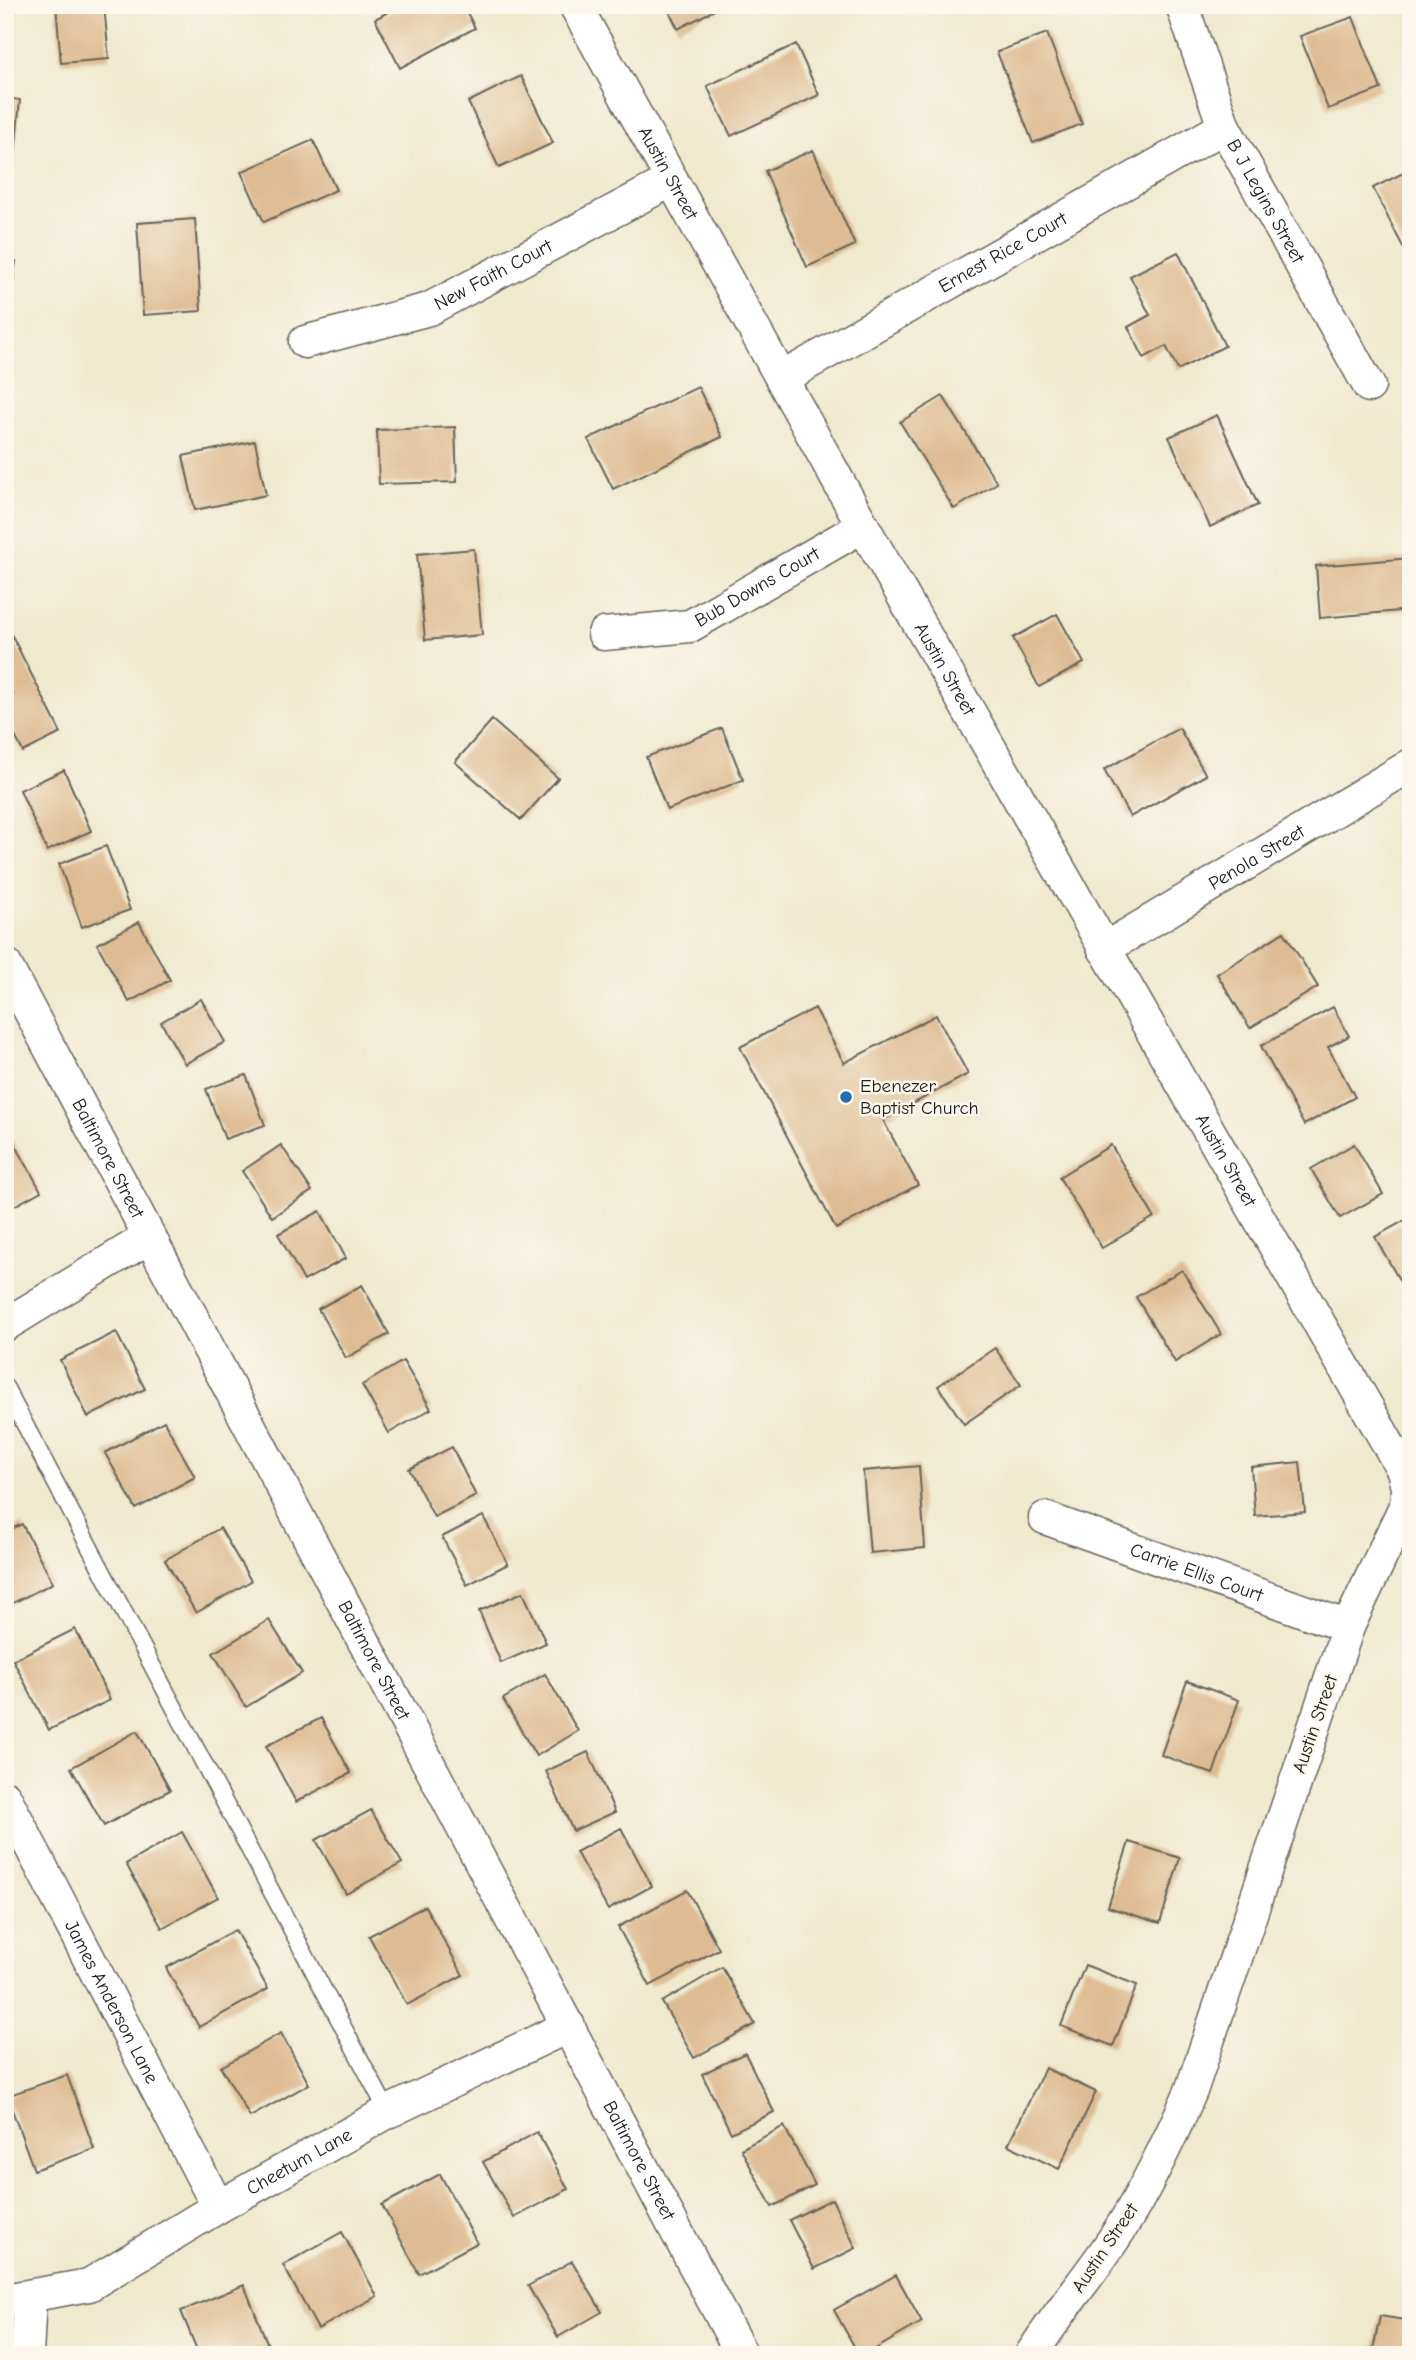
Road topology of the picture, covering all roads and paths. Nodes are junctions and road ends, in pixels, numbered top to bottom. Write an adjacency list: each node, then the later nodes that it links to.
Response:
1 (575, 5): 4 (street, Austin Street)
2 (1182, 5): 3 (street, B J Legins Street)
3 (1224, 127): 6 (street, Ernest Rice Court); 7 (street, B J Legins Street)
4 (672, 180): 5 (street, New Faith Court); 6 (street, Austin Street)
5 (305, 342)
6 (782, 378): 8 (street, Austin Street)
7 (1368, 386)
8 (863, 526): 9 (street, Bub Downs Court); 11 (street, Austin Street)
9 (604, 634)
10 (1411, 765): 11 (street, Penola Street)
11 (1104, 949): 16 (street, Austin Street)
12 (5, 964): 13 (street, Baltimore Street)
13 (149, 1237): 14 (street); 20 (street, Baltimore Street)
14 (5, 1325)
15 (5, 1387): 21 (lane)
16 (1401, 1442): 18 (street, Austin Street)
17 (1045, 1518): 18 (street, Carrie Ellis Court)
18 (1348, 1627): 26 (street, Austin Street)
19 (5, 1797): 22 (street, James Anderson Lane)
20 (569, 2026): 21 (street, Cheetum Lane); 25 (street, Baltimore Street)
21 (388, 2112): 22 (street, Cheetum Lane)
22 (218, 2207): 23 (street, Cheetum Lane)
23 (18, 2299): 24 (street)
24 (27, 2355)
25 (742, 2355)
26 (1031, 2355)

